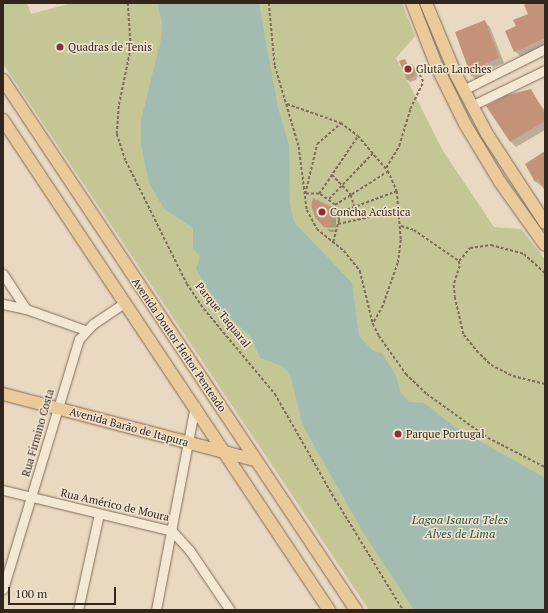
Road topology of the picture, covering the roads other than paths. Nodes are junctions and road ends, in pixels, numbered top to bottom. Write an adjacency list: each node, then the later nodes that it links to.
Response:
1 (412, 3): 10 (main road)
2 (426, 3): 6 (main road)
3 (545, 49): 6 (street)
4 (545, 70): 7 (street)
5 (3, 80): 22 (main road, Avenida Doutor Heitor Penteado)
6 (463, 90): 7 (main road)
7 (471, 106): 9 (main road)
8 (3, 120): 12 (main road, Avenida Doutor Heitor Penteado)
9 (545, 223)
10 (545, 245)
11 (3, 274): 14 (street)
12 (124, 303): 15 (street); 18 (main road, Avenida Doutor Heitor Penteado)
13 (3, 304): 14 (street)
14 (26, 309): 15 (street)
15 (85, 330): 19 (street, Rua Firmino Costa)
16 (3, 394): 19 (main road, Avenida Barão de Itapura)
17 (3, 401): 19 (main road, Avenida Barão de Itapura)
18 (195, 406): 20 (street); 21 (main road, Avenida Doutor Heitor Penteado)
19 (58, 412): 20 (main road, Avenida Barão de Itapura); 25 (street, Rua Firmino Costa)
20 (188, 446): 21 (main road, Avenida Barão de Itapura); 23 (main road, Avenida Barão de Itapura); 27 (street)
21 (225, 454): 22 (main road, Avenida Barão de Itapura); 23 (main road, Avenida Doutor Heitor Penteado)
22 (255, 460): 33 (main road, Avenida Doutor Heitor Penteado)
23 (240, 476): 32 (main road, Avenida Doutor Heitor Penteado)
24 (3, 490): 25 (street, Rua Américo de Moura)
25 (32, 498): 26 (street, Rua Américo de Moura); 28 (street, Rua Firmino Costa)
26 (99, 514): 27 (street, Rua Américo de Moura); 29 (street)
27 (172, 531): 30 (street); 31 (street, Rua Américo de Moura)
28 (3, 589)
29 (78, 610)
30 (156, 610)
31 (230, 610)
32 (329, 610)
33 (356, 610)

